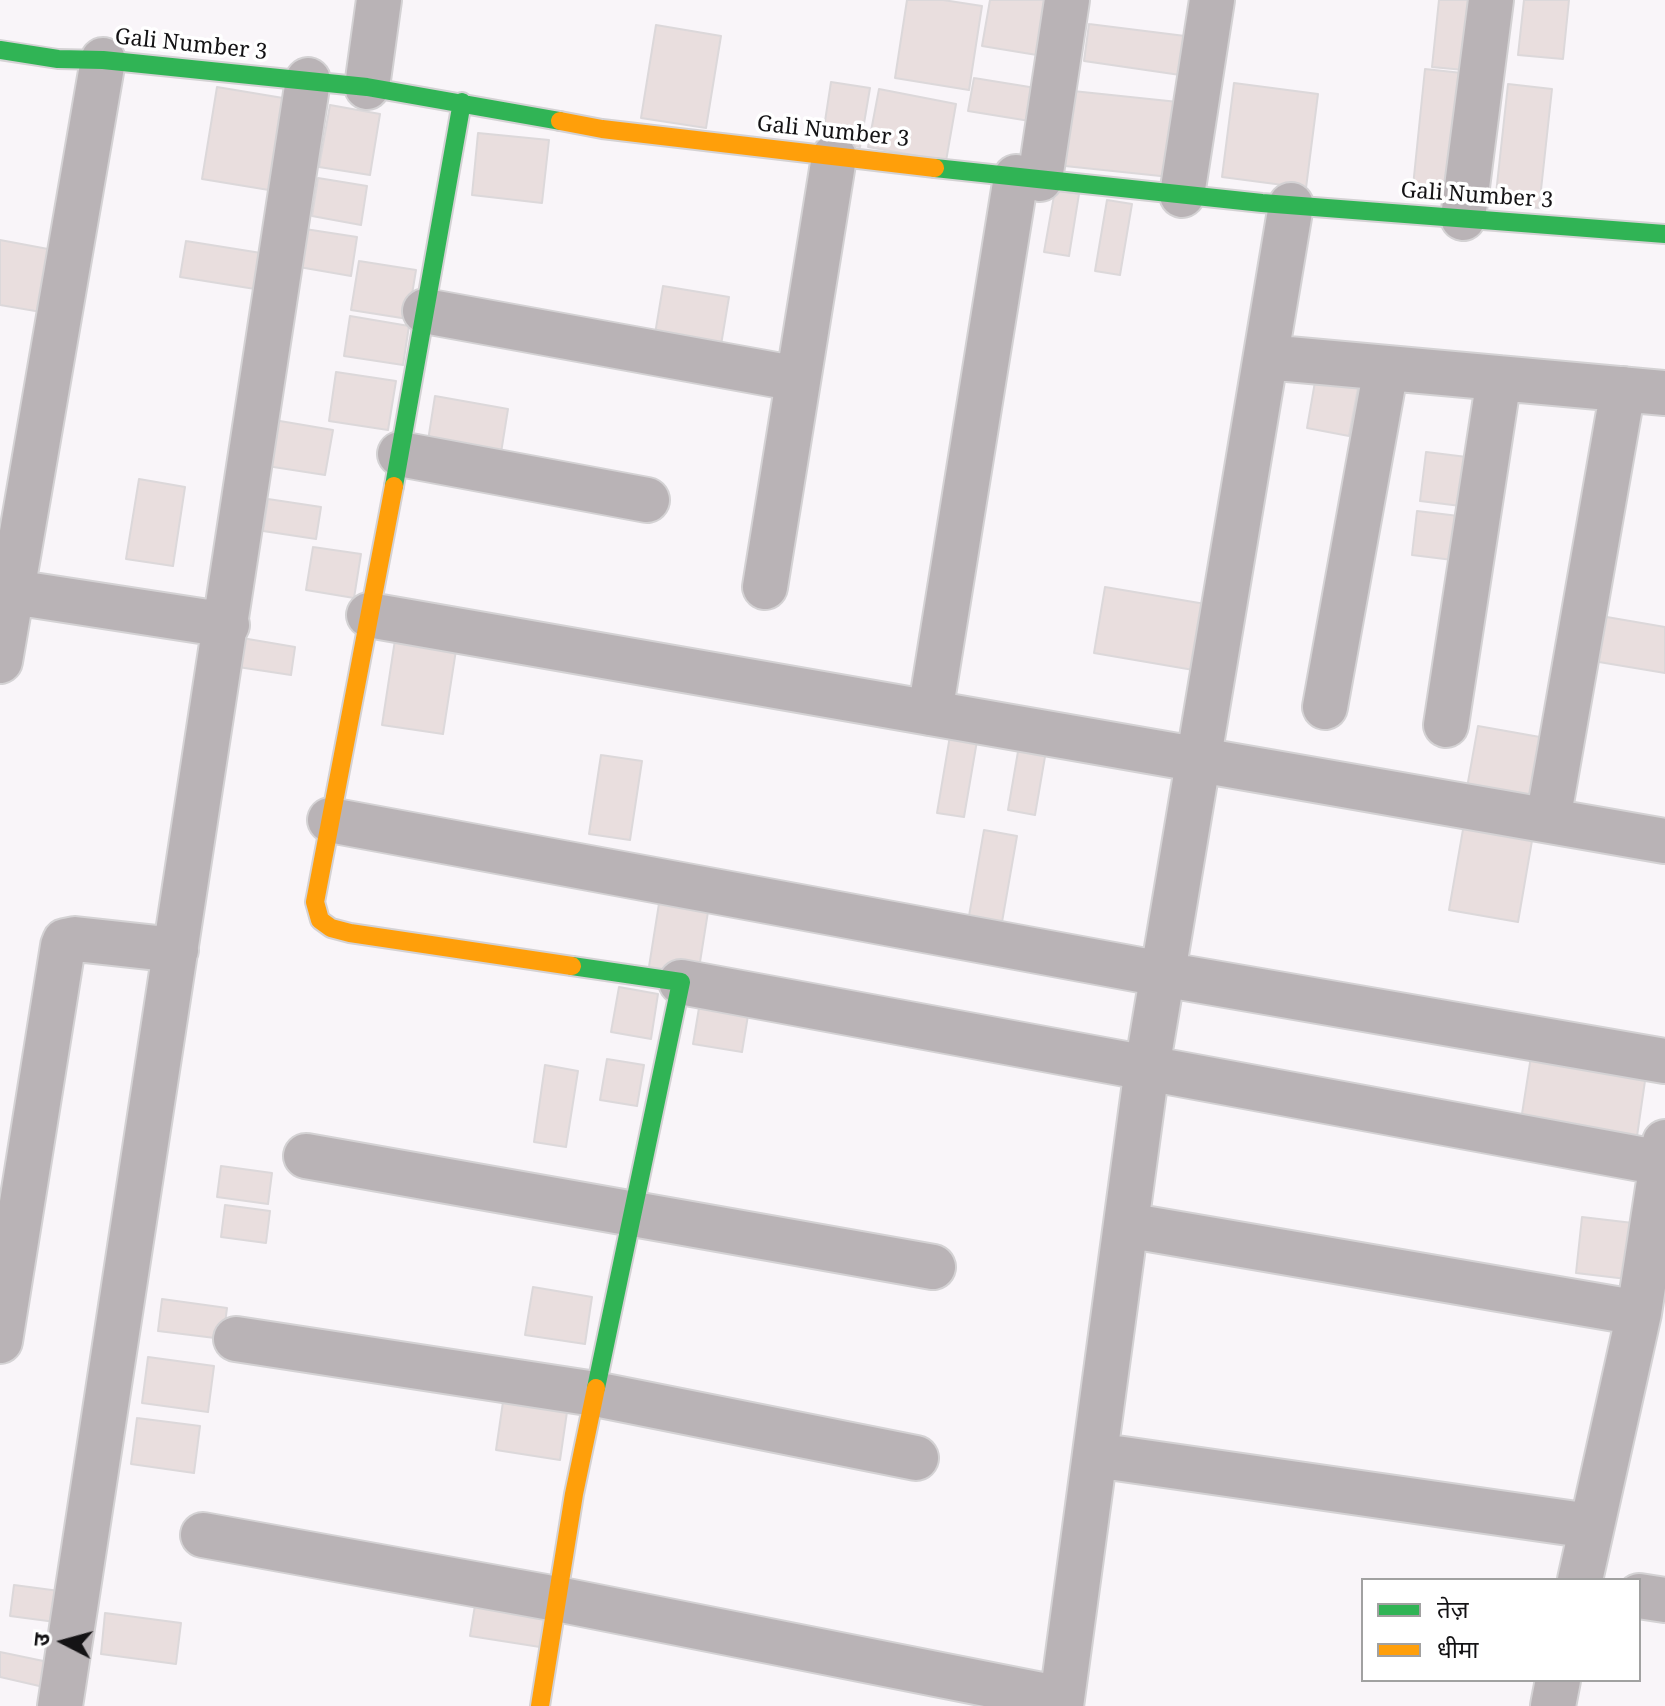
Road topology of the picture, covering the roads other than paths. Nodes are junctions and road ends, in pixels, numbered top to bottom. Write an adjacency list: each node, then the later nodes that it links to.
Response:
1 (379, 0): 8 (street)
2 (1067, 0): 11 (street)
3 (1212, 0): 12 (street)
4 (1491, 0): 14 (street)
5 (0, 50): 6 (street, Gali Number 3)
6 (103, 60): 7 (street, Gali Number 3); 25 (street)
7 (308, 80): 8 (street, Gali Number 3); 27 (street)
8 (367, 87): 9 (street, Gali Number 3)
9 (462, 102): 10 (street, Gali Number 3); 16 (street)
10 (834, 157): 11 (street, Gali Number 3); 20 (street)
11 (1028, 178): 12 (street, Gali Number 3); 30 (street)
12 (1182, 195): 13 (street, Gali Number 3)
13 (1291, 205): 14 (street, Gali Number 3); 17 (street)
14 (1463, 218): 15 (street, Gali Number 3)
15 (1665, 234)
16 (425, 311): 20 (street); 22 (street)
17 (1266, 357): 18 (street); 32 (street)
18 (1386, 368): 19 (street); 29 (street)
19 (1499, 378): 21 (street); 31 (street)
20 (798, 379): 24 (street)
21 (1644, 391): 34 (street)
22 (400, 454): 23 (street); 26 (street)
23 (647, 500)
24 (765, 587)
25 (5, 591): 27 (street); 28 (street)
26 (369, 615): 30 (street); 33 (street)
27 (227, 625): 36 (street)
28 (0, 661)
29 (1325, 707)
30 (930, 713): 32 (street)
31 (1446, 725)
32 (1198, 759): 34 (street); 37 (street)
33 (330, 820): 37 (street); 38 (street)
34 (1548, 820): 35 (street)
35 (1665, 841)
36 (176, 950): 49 (street); 61 (street)
37 (1162, 974): 39 (street); 40 (street)
38 (681, 982): 40 (street); 43 (street)
39 (1665, 1061)
40 (1147, 1068): 41 (street); 45 (street)
41 (1663, 1152): 44 (street)
42 (306, 1156): 43 (street)
43 (632, 1214): 46 (street); 50 (street)
44 (1659, 1222): 48 (street)
45 (1126, 1225): 48 (street); 51 (street)
46 (933, 1267)
47 (236, 1339): 50 (street)
48 (1645, 1339): 53 (street)
49 (0, 1341)
50 (595, 1394): 52 (street); 57 (street)
51 (1095, 1455): 53 (street); 60 (street)
52 (916, 1458)
53 (1590, 1526): 55 (street)
54 (203, 1535): 57 (street)
55 (1580, 1578)
56 (1641, 1596): 58 (street)
57 (557, 1599): 60 (street); 62 (street)
58 (1665, 1600)
59 (1558, 1682): 63 (street)
60 (1062, 1702)
61 (60, 1706)
62 (540, 1706)
63 (1553, 1706)

